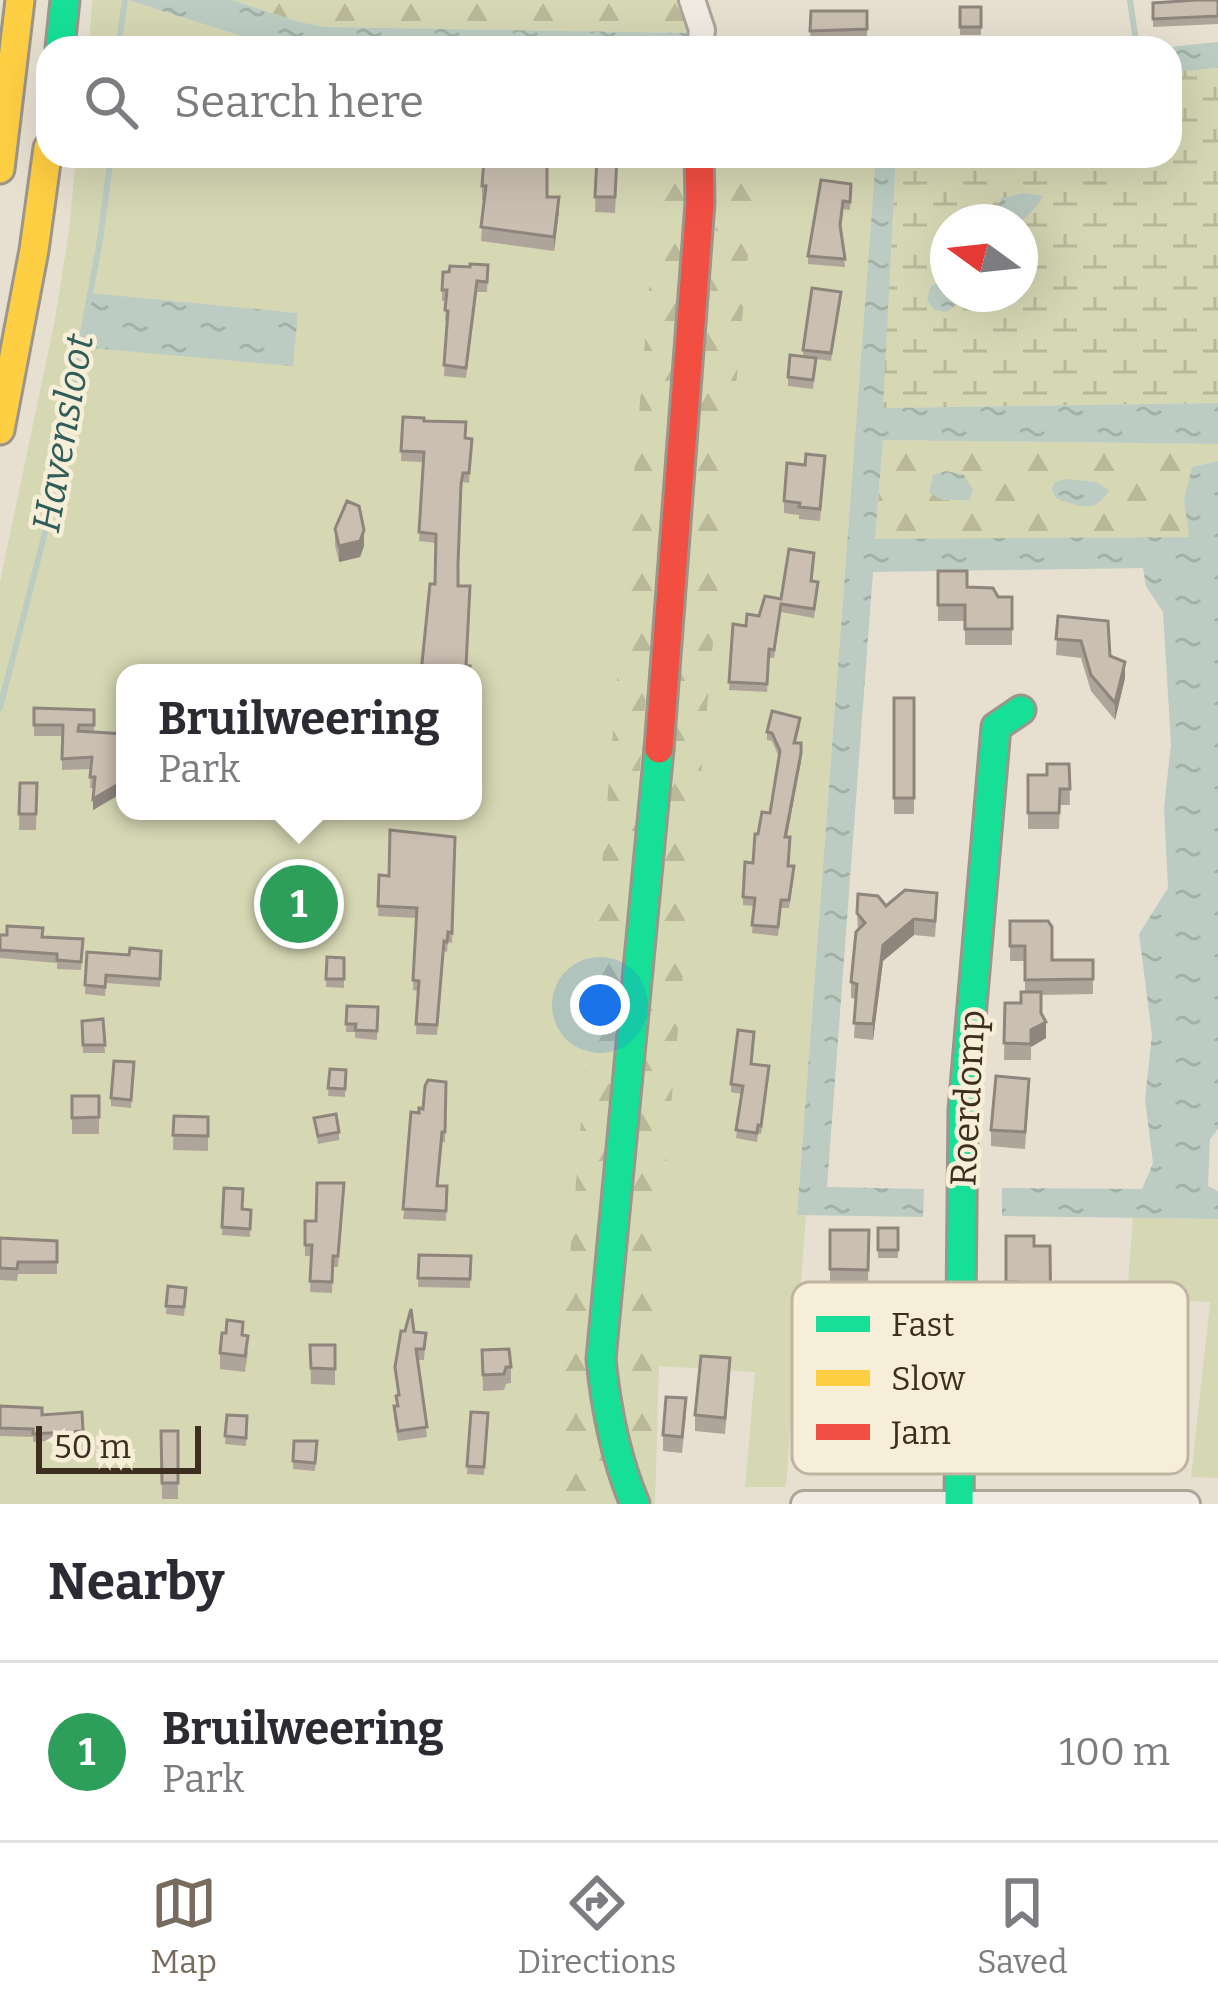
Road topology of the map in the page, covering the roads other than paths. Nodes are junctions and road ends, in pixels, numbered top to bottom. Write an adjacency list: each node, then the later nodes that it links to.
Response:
1 (20, 0): 8 (main road)
2 (65, 0): 4 (main road)
3 (692, 0): 5 (street)
4 (61, 36)
5 (700, 36)
6 (45, 168): 9 (main road)
7 (700, 168): 13 (main road)
8 (0, 169)
9 (0, 430)
10 (1022, 710): 11 (main road, Roerdomp)
11 (961, 1282)
12 (958, 1502): 14 (street); 15 (street)
13 (635, 1504)
14 (804, 1504)
15 (1186, 1504)

